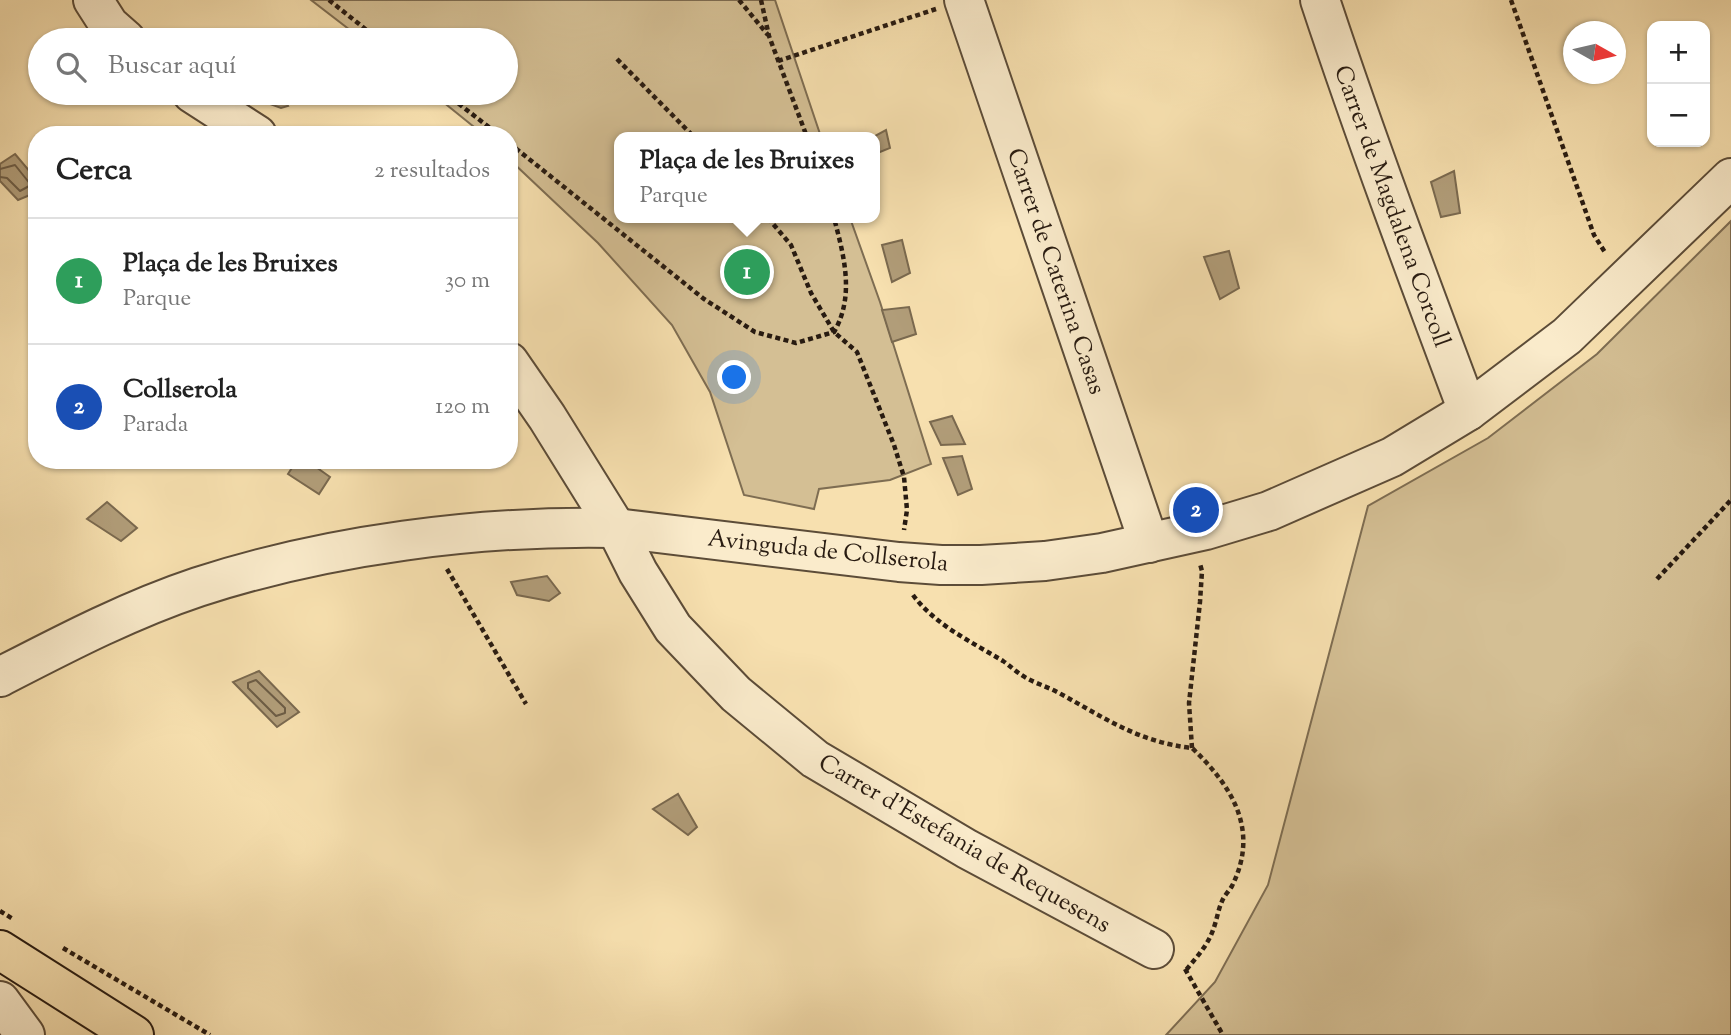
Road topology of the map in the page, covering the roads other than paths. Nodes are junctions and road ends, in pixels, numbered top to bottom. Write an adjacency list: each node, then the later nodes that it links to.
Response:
1 (93, 0): 4 (street)
2 (1320, 0): 9 (street, Carrer de Magdalena Corcoll)
3 (950, 4): 11 (street, Carrer de Caterina Casas)
4 (112, 28)
5 (211, 105): 6 (street)
6 (243, 126)
7 (1731, 178): 9 (street, Avinguda de Collserola)
8 (518, 375): 10 (street, Carrer d'Estefania de Requesens)
9 (1468, 411): 11 (street, Avinguda de Collserola)
10 (616, 528): 11 (street, Avinguda de Collserola); 12 (street, Avinguda de Collserola); 14 (street, Carrer d'Estefania de Requesens)
11 (1149, 543)
12 (0, 677)
13 (12, 938): 17 (main road)
14 (1154, 949)
15 (0, 1001): 16 (street)
16 (25, 1035)
17 (134, 1035)

